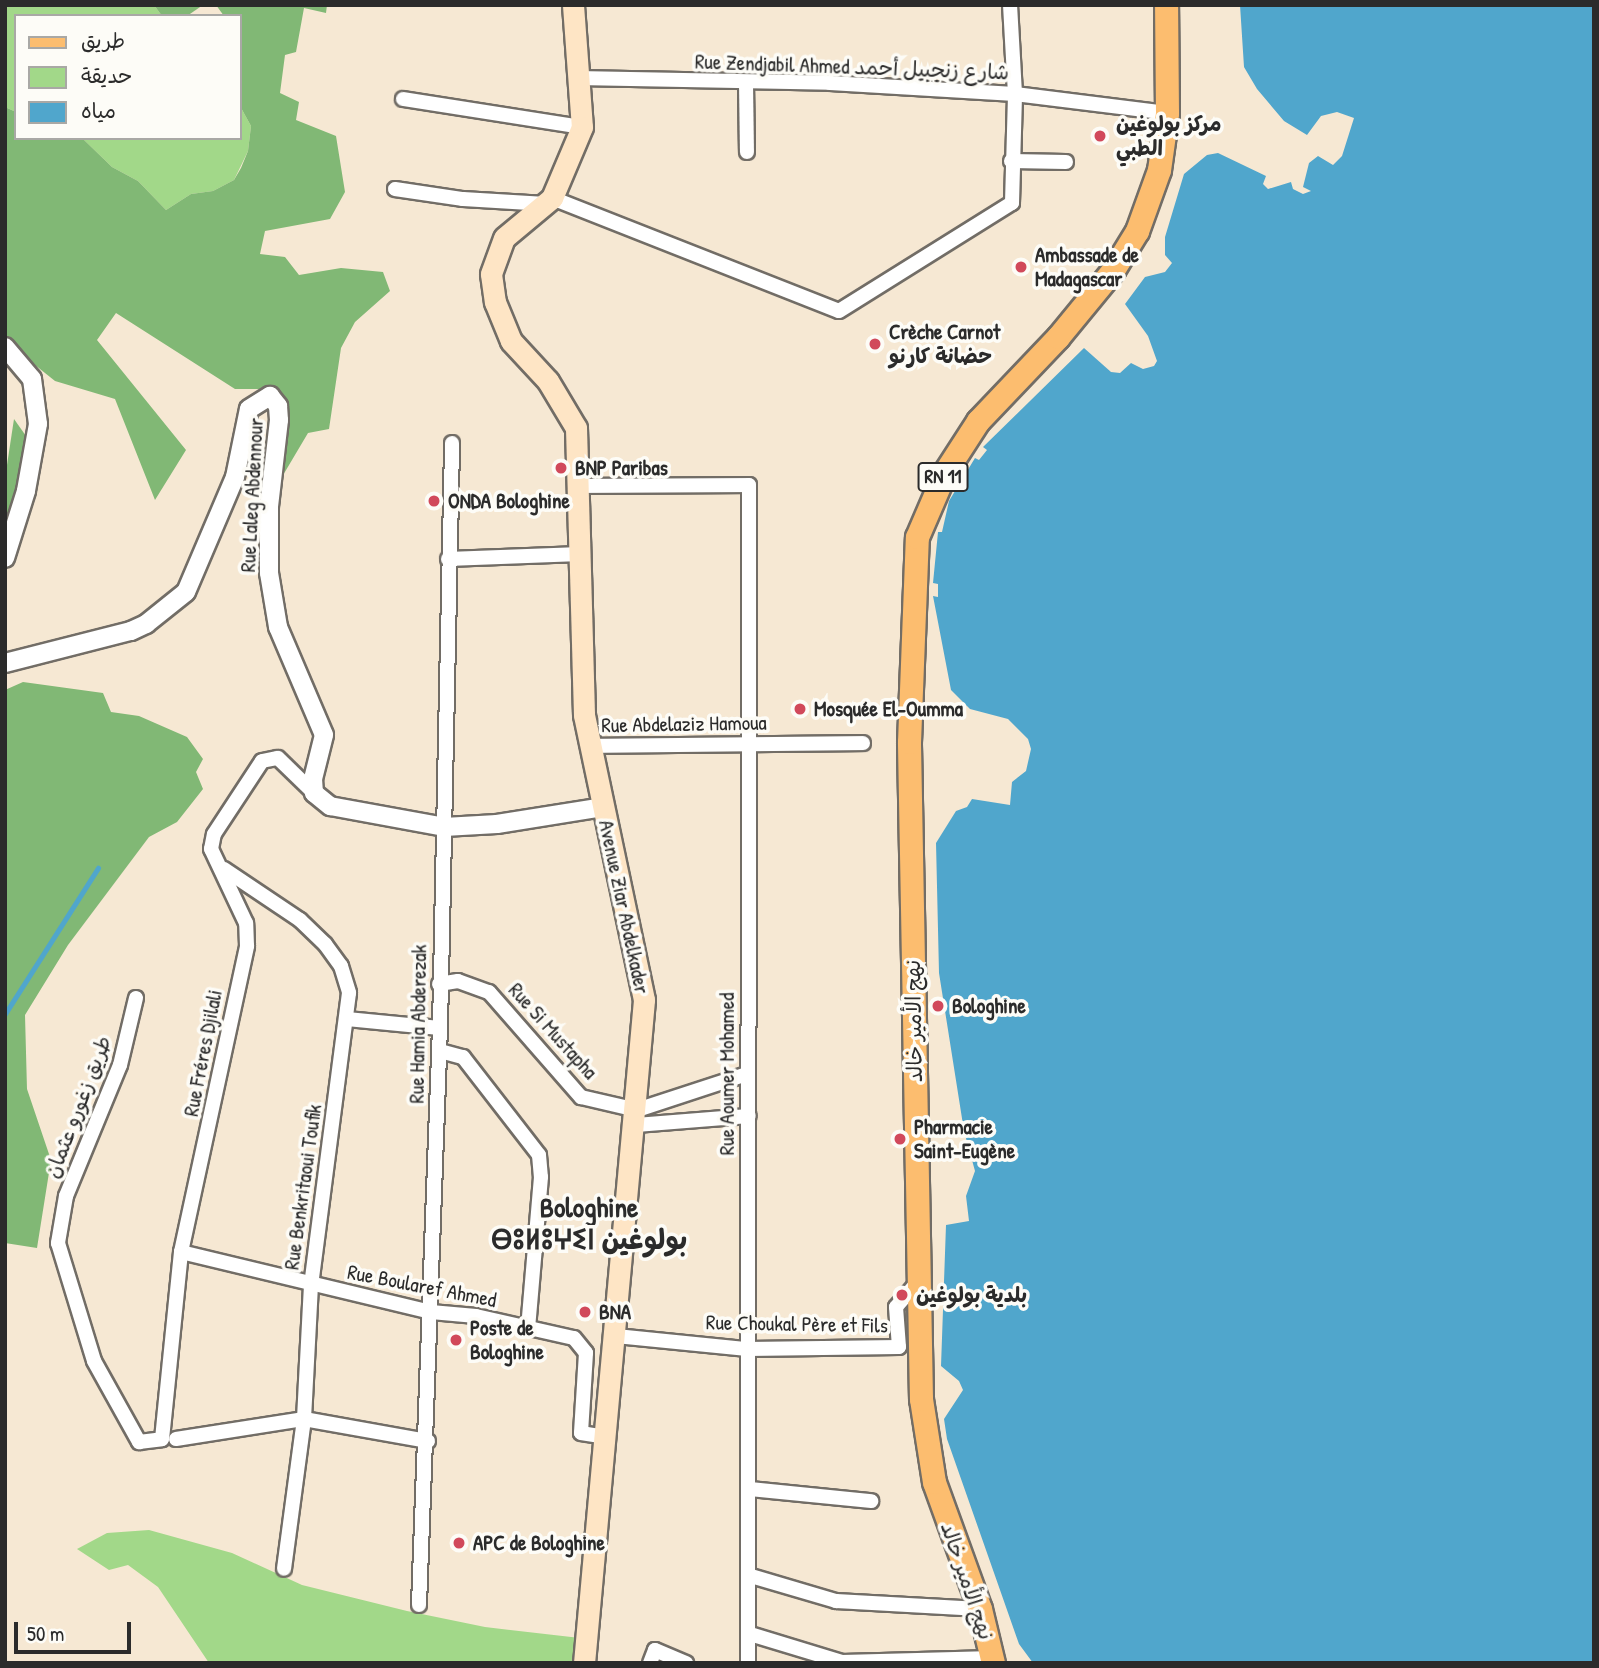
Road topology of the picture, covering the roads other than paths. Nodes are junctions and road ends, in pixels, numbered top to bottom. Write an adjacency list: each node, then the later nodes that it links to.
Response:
1 (573, 5): 4 (main road)
2 (1010, 5): 6 (street)
3 (1166, 5): 8 (main road, RN 11)
4 (577, 78): 5 (street, Rue Zendjabil Ahmed شارع زنجبيل أحمد); 9 (main road)
5 (746, 83): 6 (street, Rue Zendjabil Ahmed شارع زنجبيل أحمد); 10 (street)
6 (1015, 94): 8 (street, Rue Zendjabil Ahmed شارع زنجبيل أحمد); 11 (street)
7 (403, 99): 9 (street)
8 (1167, 113): 38 (main road, نهج الأمير خالد / RN 11)
9 (582, 127): 14 (main road)
10 (747, 152)
11 (1011, 161): 12 (street); 14 (street)
12 (1066, 162)
13 (395, 189): 14 (street)
14 (549, 201): 17 (main road, Avenue Ziar Abdelkader)
15 (5, 347): 19 (street)
16 (452, 443): 20 (street, Rue Hamia Abderezak)
17 (579, 486): 18 (main road, Avenue Ziar Abdelkader); 23 (street, Rue Aoumer Mohamed)
18 (580, 554): 20 (street); 24 (main road, Avenue Ziar Abdelkader)
19 (5, 558)
20 (448, 559): 27 (street, Rue Hamia Abderezak)
21 (5, 663): 25 (street, Rue Laleg Abdennour)
22 (863, 743): 23 (street, Rue Abdelaziz Hamoua)
23 (748, 745): 24 (street, Rue Abdelaziz Hamoua); 34 (street, Rue Aoumer Mohamed)
24 (590, 746): 26 (main road, Avenue Ziar Abdelkader)
25 (314, 793): 27 (street); 28 (street, Rue Fréres Djilali)
26 (603, 807): 27 (street); 36 (main road, Avenue Ziar Abdelkader)
27 (444, 827): 29 (street, Rue Hamia Abderezak)
28 (222, 868): 31 (street, Rue Benkritaoui Toufik); 37 (street, Rue Fréres Djilali)
29 (439, 984): 32 (street, Rue Hamia Abderezak); 36 (street, Rue Si Mustapha)
30 (136, 998): 46 (street, طريق زغورو عثمان)
31 (347, 1019): 32 (street); 39 (street, Rue Benkritaoui Toufik)
32 (440, 1028): 33 (street, Rue Hamia Abderezak)
33 (440, 1051): 40 (street, Rue Hamia Abderezak); 41 (street)
34 (747, 1074): 35 (street, Rue Aoumer Mohamed); 36 (street)
35 (749, 1116): 36 (street); 43 (street, Rue Aoumer Mohamed)
36 (636, 1117): 42 (main road, Avenue Ziar Abdelkader)
37 (181, 1252): 39 (street, Rue Boularef Ahmed); 46 (street, Rue Fréres Djilali)
38 (921, 1278): 43 (street, Rue Choukal Père et Fils); 53 (main road, نهج الأمير خالد / RN 11)
39 (311, 1286): 40 (street, Rue Boularef Ahmed); 44 (street, Rue Benkritaoui Toufik)
40 (431, 1312): 41 (street, Rue Boularef Ahmed); 47 (street, Rue Hamia Abderezak)
41 (528, 1328): 45 (street, Rue Boularef Ahmed)
42 (616, 1336): 43 (street, Rue Choukal Père et Fils); 45 (main road, Avenue Ziar Abdelkader)
43 (747, 1349): 48 (street, Rue Aoumer Mohamed)
44 (304, 1419): 46 (street); 47 (street); 50 (street, Rue Benkritaoui Toufik)
45 (607, 1437): 57 (main road, Avenue Ziar Abdelkader)
46 (169, 1439)
47 (428, 1441): 52 (street, Rue Hamia Abderezak)
48 (750, 1489): 49 (street); 51 (street, Rue Aoumer Mohamed)
49 (871, 1501)
50 (284, 1569)
51 (751, 1576): 53 (street); 54 (street, Rue Aoumer Mohamed)
52 (419, 1605)
53 (980, 1609): 56 (main road, نهج الأمير خالد / RN 11)
54 (750, 1634): 56 (street); 59 (street, Rue Aoumer Mohamed)
55 (653, 1656): 58 (street)
56 (993, 1660)
57 (584, 1663)
58 (686, 1663)
59 (748, 1663)

